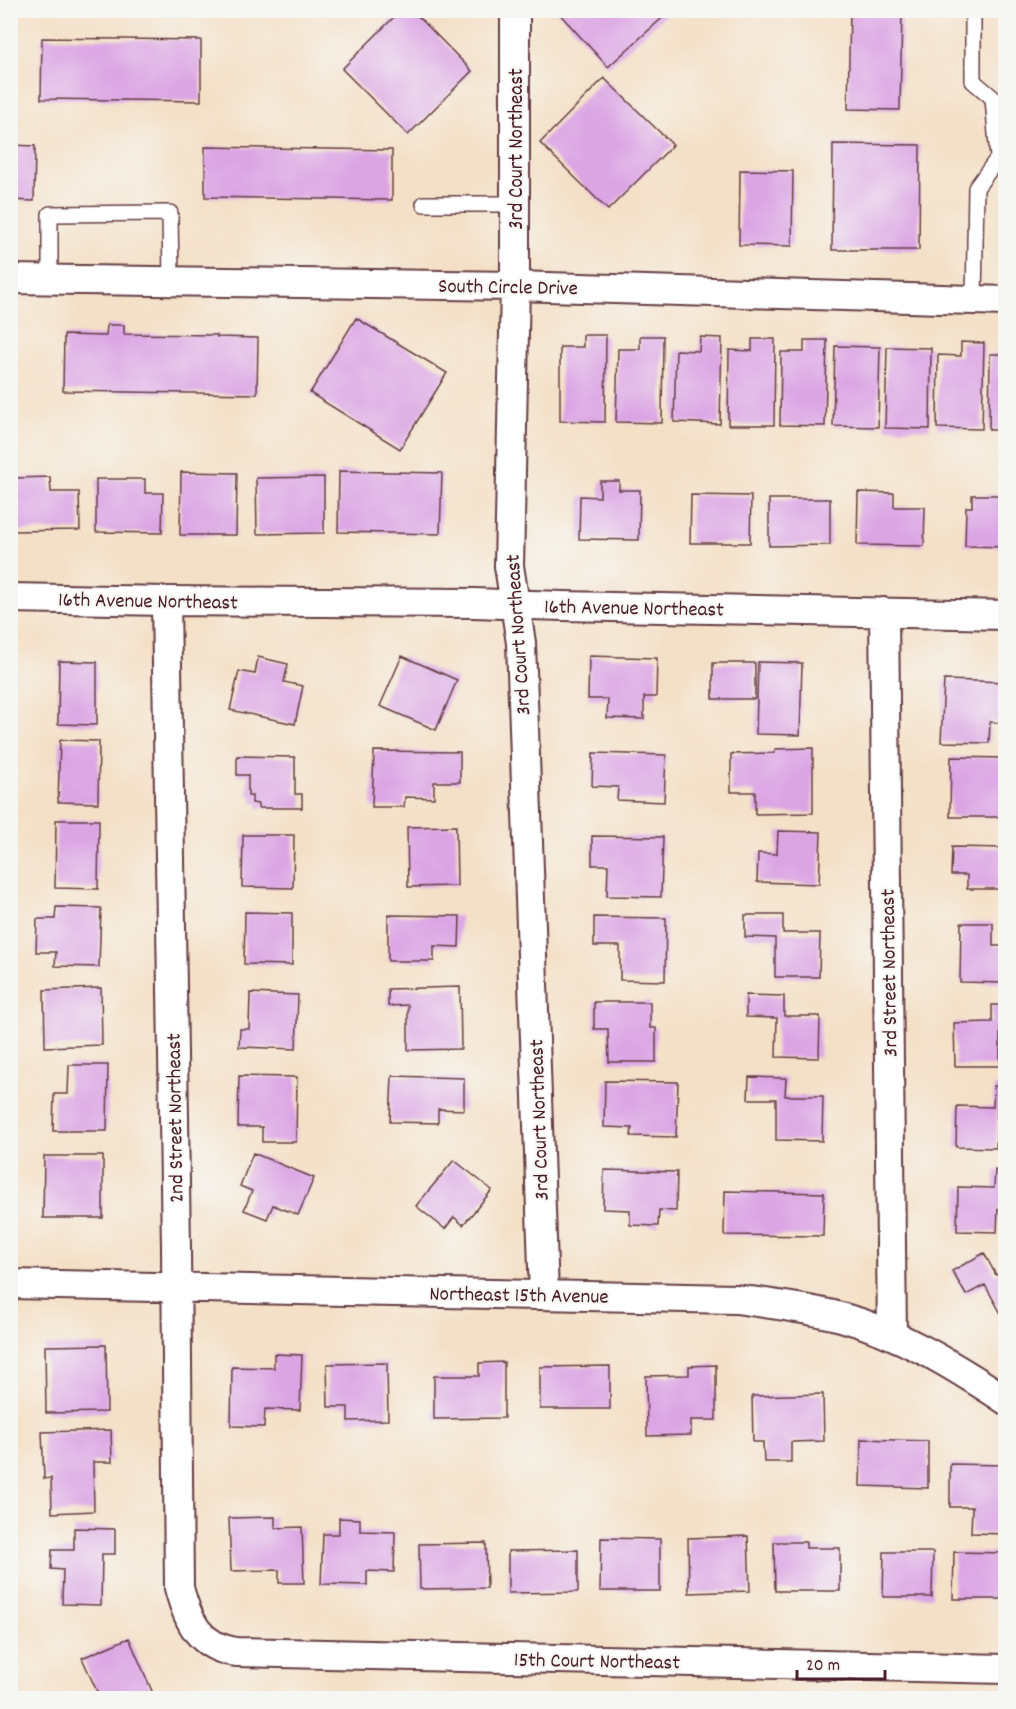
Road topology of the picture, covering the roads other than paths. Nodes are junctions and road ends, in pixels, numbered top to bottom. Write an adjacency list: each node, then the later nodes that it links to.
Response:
1 (515, 10): 4 (street, 3rd Court Northeast)
2 (973, 10): 9 (lane)
3 (424, 204): 4 (lane)
4 (515, 204): 8 (street, 3rd Court Northeast)
5 (10, 279): 6 (street, South Circle Drive)
6 (50, 280): 7 (street, South Circle Drive); 7 (lane)
7 (171, 281): 8 (street, South Circle Drive)
8 (515, 286): 9 (street, South Circle Drive); 13 (street, 3rd Court Northeast)
9 (974, 300): 10 (street, South Circle Drive)
10 (1005, 301)
11 (10, 598): 12 (street, 16th Avenue Northeast)
12 (166, 601): 13 (street, 16th Avenue Northeast); 17 (street, 2nd Street Northeast)
13 (515, 604): 14 (street, 16th Avenue Northeast); 18 (street, 3rd Court Northeast)
14 (884, 612): 15 (street, 16th Avenue Northeast); 19 (street, 3rd Street Northeast)
15 (1005, 615)
16 (10, 1284): 17 (street, Northeast 15th Avenue)
17 (176, 1287): 18 (street, Northeast 15th Avenue); 21 (street, 2nd Street Northeast)
18 (544, 1295): 19 (street, Northeast 15th Avenue)
19 (892, 1335): 20 (street, Northeast 15th Avenue)
20 (1005, 1400)
21 (196, 1630): 22 (street, 15th Court Northeast)
22 (1005, 1669)

